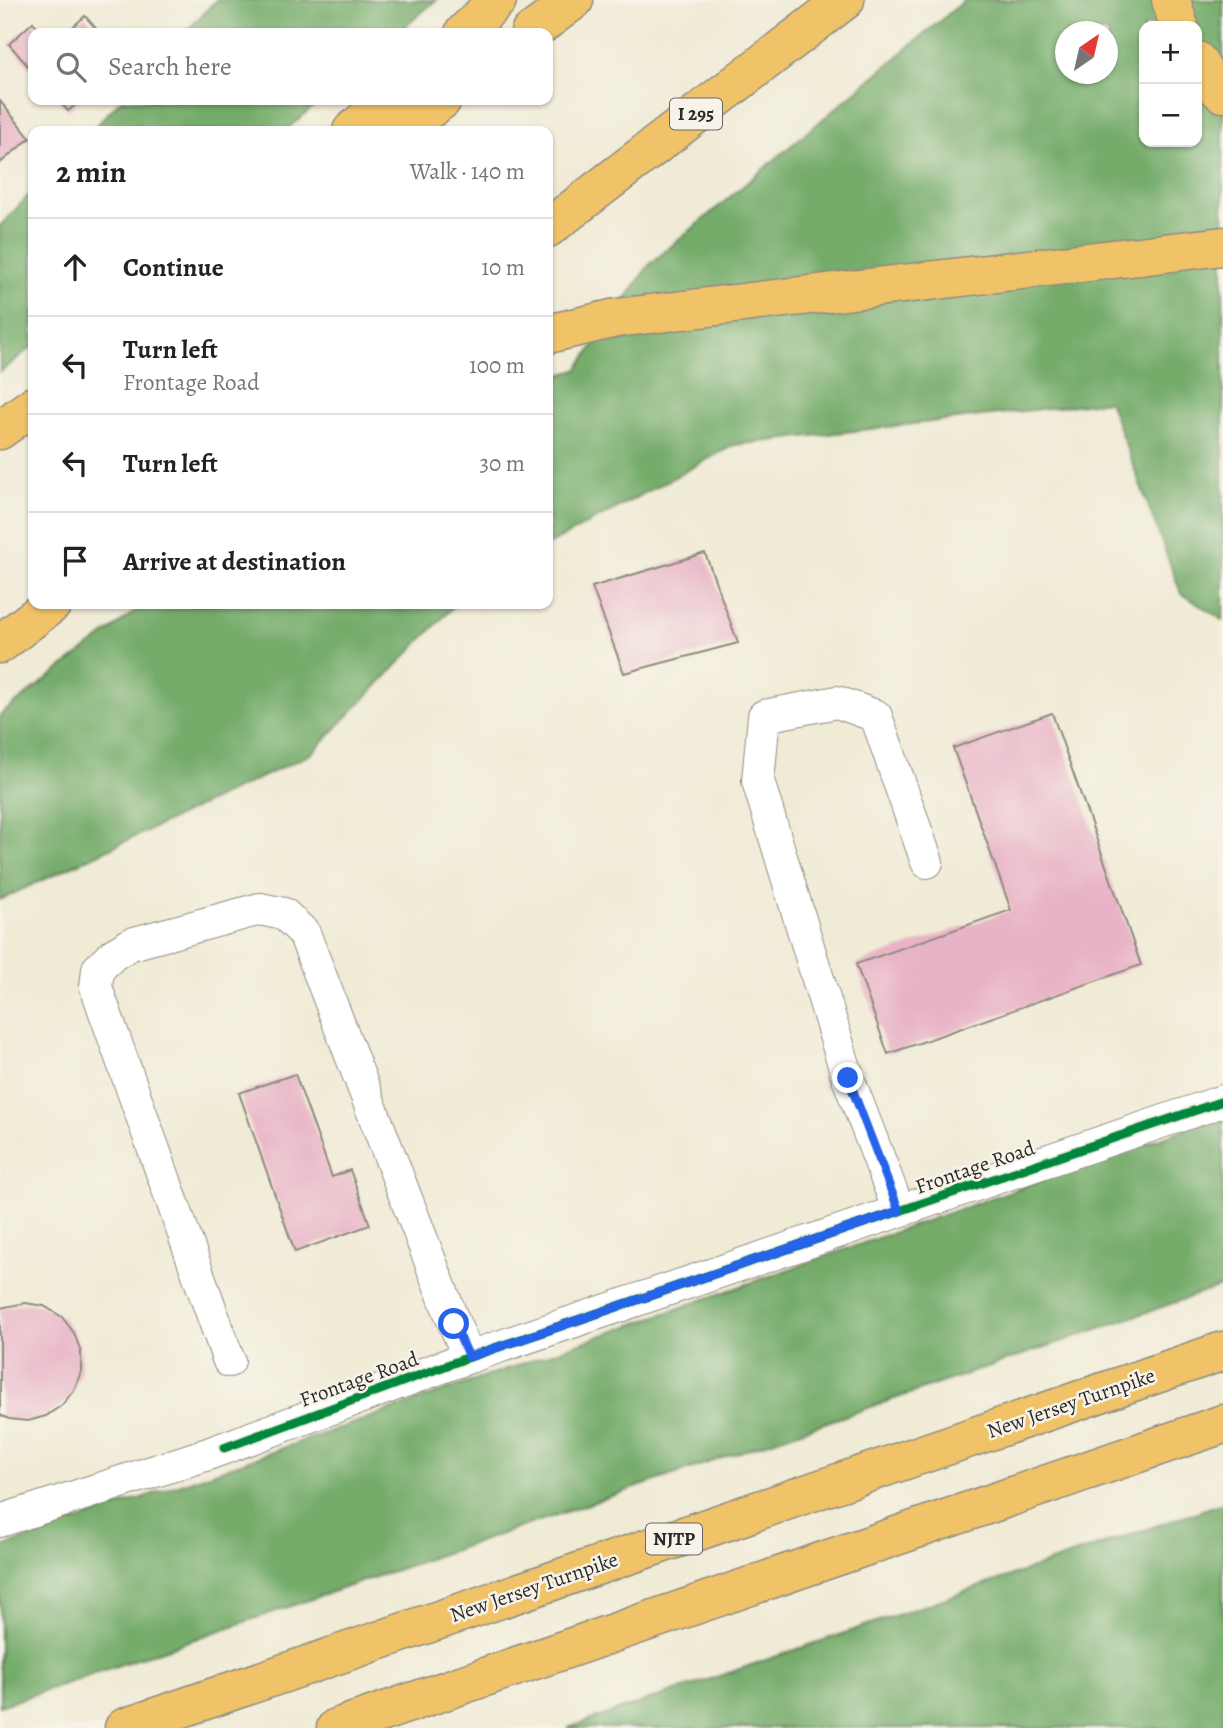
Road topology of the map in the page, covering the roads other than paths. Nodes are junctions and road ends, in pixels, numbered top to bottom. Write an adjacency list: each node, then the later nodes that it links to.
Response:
1 (497, 0): 6 (highway)
2 (574, 0): 7 (highway)
3 (845, 0): 14 (highway, I 295)
4 (1171, 0): 5 (highway)
5 (1177, 21)
6 (469, 28)
7 (537, 28)
8 (1202, 69): 9 (highway)
9 (1223, 93)
10 (382, 105): 12 (highway)
11 (435, 105): 13 (highway)
12 (358, 126)
13 (407, 126)
14 (553, 224)
15 (1223, 246): 16 (highway)
16 (553, 333)
17 (28, 410): 18 (highway)
18 (0, 430)
19 (46, 609): 20 (highway)
20 (0, 644)
21 (927, 862): 23 (street)
22 (1223, 1101): 23 (street, Frontage Road)
23 (899, 1211): 25 (street, Frontage Road)
24 (1223, 1351): 29 (highway, New Jersey Turnpike / NJTP)
25 (469, 1357): 26 (street); 28 (street, Frontage Road)
26 (229, 1361)
27 (1223, 1424): 30 (highway)
28 (0, 1521)
29 (124, 1728)
30 (337, 1728)

